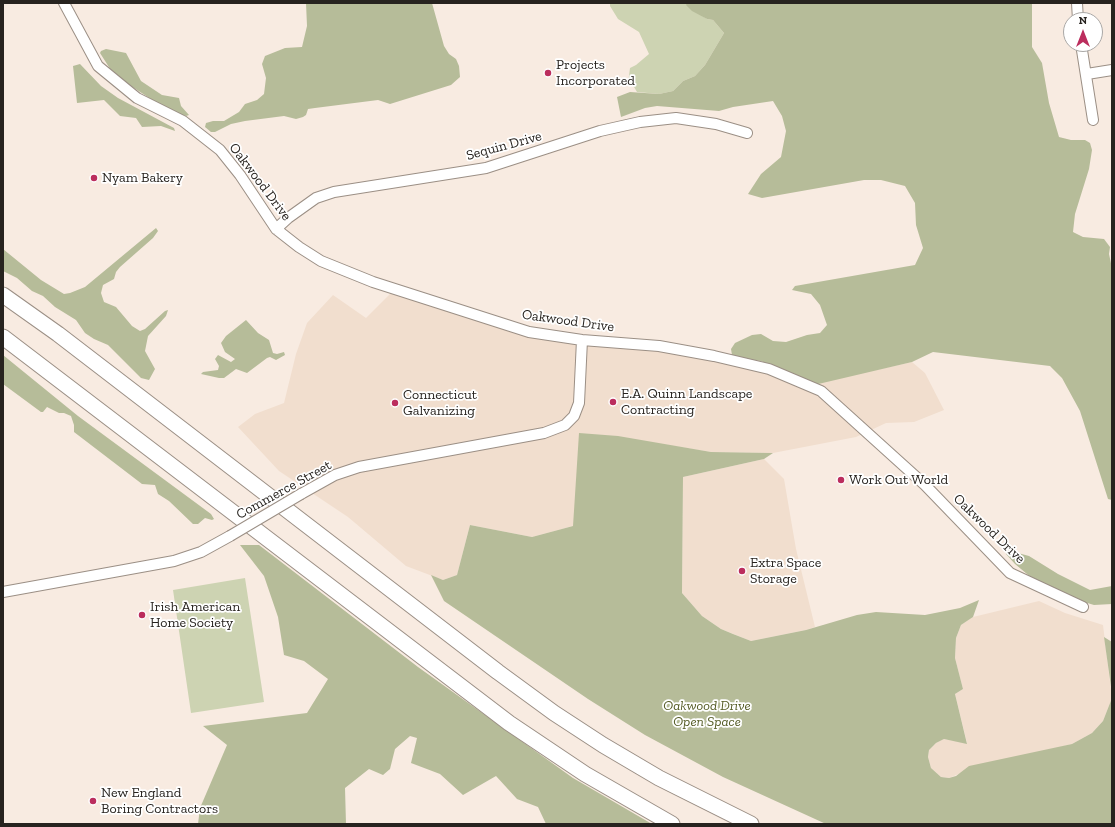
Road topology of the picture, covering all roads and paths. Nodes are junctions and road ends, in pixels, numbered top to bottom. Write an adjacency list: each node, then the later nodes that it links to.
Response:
1 (64, 3): 7 (street, Oakwood Drive)
2 (1083, 52): 4 (street)
3 (1112, 70): 4 (street)
4 (1087, 74): 5 (street)
5 (1093, 120)
6 (746, 133): 7 (street, Sequin Drive)
7 (276, 230): 12 (street, Oakwood Drive)
8 (3, 285): 10 (highway)
9 (3, 295): 10 (highway)
10 (48, 327): 16 (highway)
11 (3, 337): 15 (highway)
12 (582, 340): 13 (street, Commerce Street, bridge); 14 (street, Oakwood Drive)
13 (3, 592)
14 (1083, 607)
15 (672, 824)
16 (751, 824)

